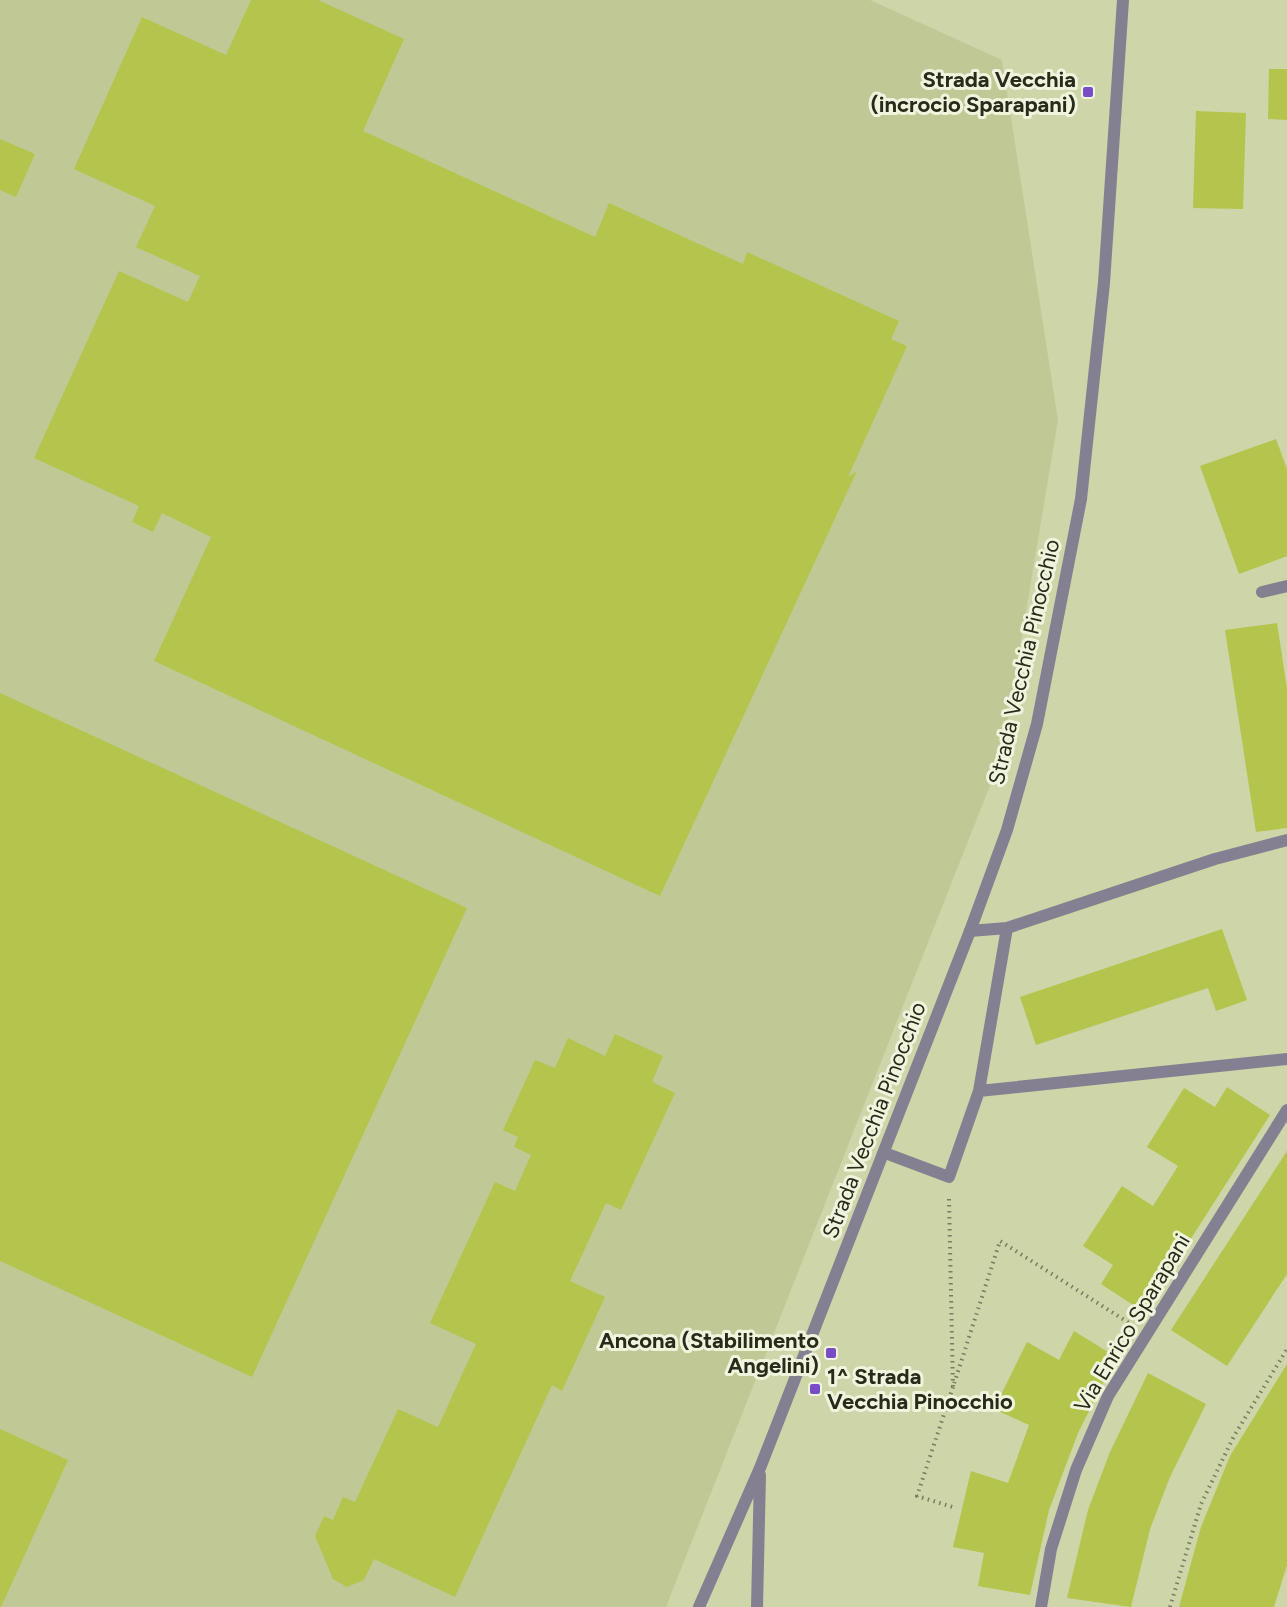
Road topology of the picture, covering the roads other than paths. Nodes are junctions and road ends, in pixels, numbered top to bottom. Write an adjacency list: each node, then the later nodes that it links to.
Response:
1 (1122, 0): 6 (street, Strada Vecchia Pinocchio)
2 (1287, 586): 3 (street)
3 (1262, 592)
4 (1287, 840): 5 (street)
5 (1007, 928): 6 (street); 8 (street)
6 (970, 930): 10 (street, Strada Vecchia Pinocchio)
7 (1287, 1059): 8 (street)
8 (979, 1091): 10 (street)
9 (1287, 1110): 14 (street, Via Enrico Sparapani)
10 (885, 1153): 11 (street, Strada Vecchia Pinocchio)
11 (760, 1468): 12 (street, Strada Vecchia Pinocchio); 13 (street, Strada Vecchia Pinocchio)
12 (699, 1607)
13 (757, 1607)
14 (1041, 1607)

